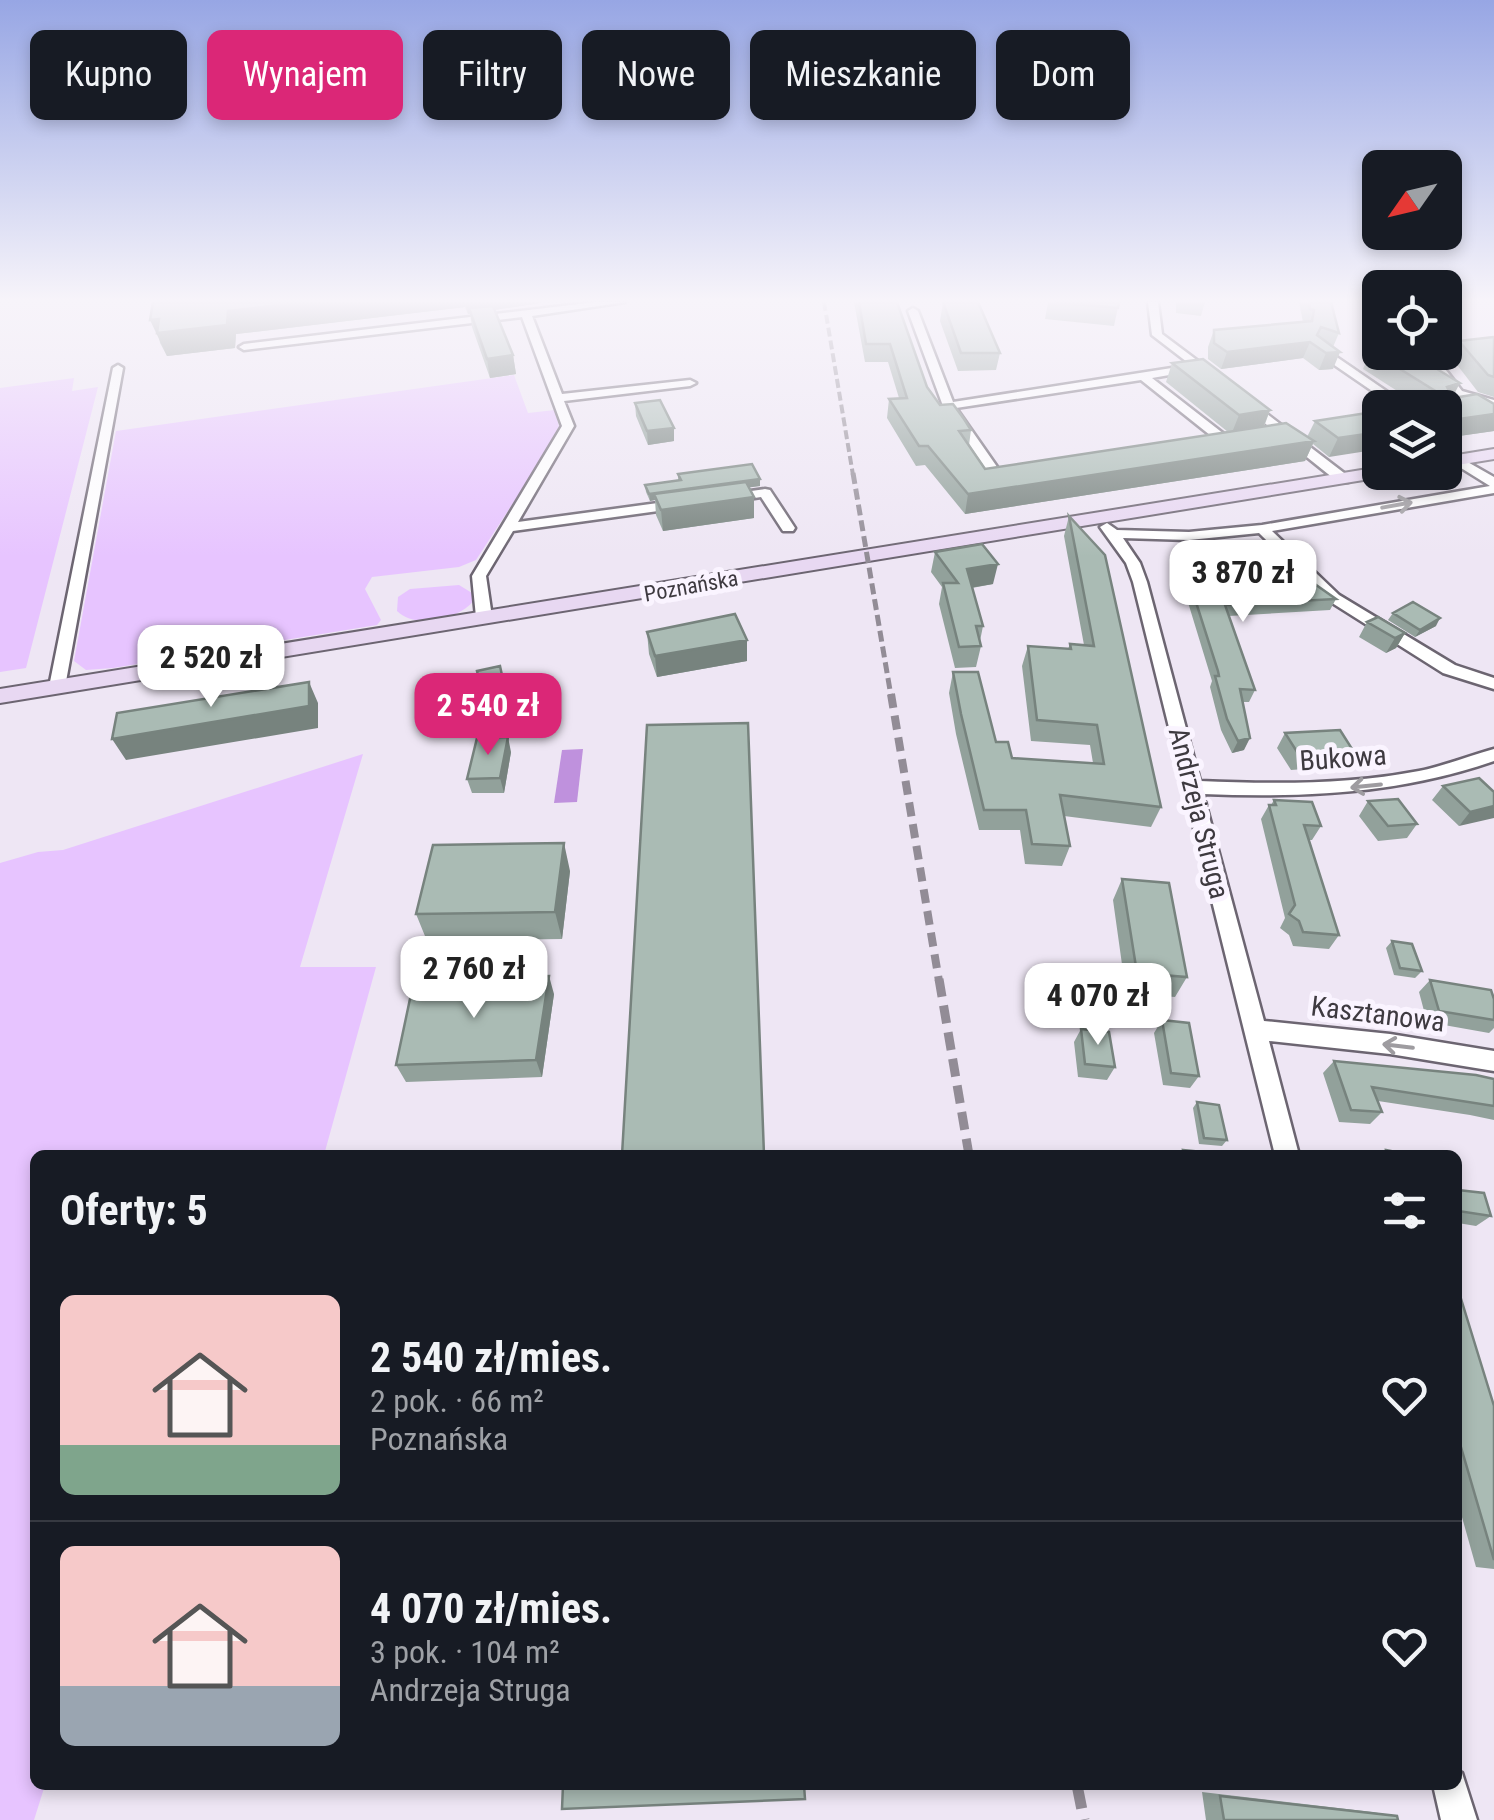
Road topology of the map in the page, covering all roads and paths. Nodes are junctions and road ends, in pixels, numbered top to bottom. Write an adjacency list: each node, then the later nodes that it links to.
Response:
1 (114, 387): 35 (street)
2 (554, 387): 9 (street)
3 (655, 387): 9 (street)
4 (942, 387): 11 (street)
5 (1088, 387): 11 (street)
6 (1156, 387): 17 (street)
7 (1225, 387): 14 (street)
8 (1453, 387): 10 (street)
9 (558, 398): 29 (street)
10 (1492, 401): 12 (street)
11 (949, 406): 22 (street)
12 (1462, 406)
13 (1305, 432): 14 (street)
14 (1286, 436): 15 (street); 24 (street)
15 (1268, 438)
16 (1248, 442): 17 (street)
17 (1230, 444): 18 (street)
18 (1210, 447)
19 (1494, 454): 20 (main road)
20 (1462, 459)
21 (1462, 467): 25 (street)
22 (1018, 476)
23 (1362, 476): 24 (main road, Poznańska)
24 (1343, 479): 28 (main road, Poznańska)
25 (1494, 486): 31 (street, one-way to 25)
26 (706, 501): 30 (street)
27 (686, 504): 29 (street)
28 (1099, 518): 32 (street, Andrzeja Struga); 33 (main road, Poznańska)
29 (510, 527): 33 (street)
30 (788, 528)
31 (1262, 528): 32 (street); 34 (street)
32 (1114, 534): 38 (street, Andrzeja Struga)
33 (484, 618): 35 (main road, Poznańska)
34 (1494, 684)
35 (57, 687): 36 (main road, Poznańska)
36 (0, 696)
37 (1494, 755): 38 (street, Bukowa, one-way to 38)
38 (1192, 787): 39 (street, Andrzeja Struga)
39 (1255, 1030): 40 (street, Kasztanowa, one-way to 39); 41 (street, Andrzeja Struga)
40 (1494, 1061)
41 (1286, 1150)
42 (1451, 1790): 43 (street)
43 (1458, 1820)

